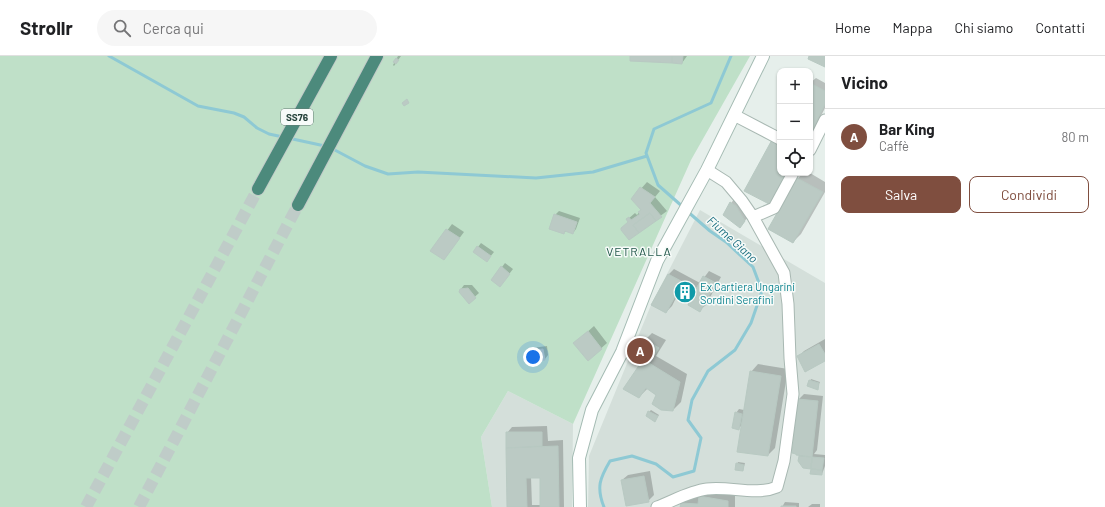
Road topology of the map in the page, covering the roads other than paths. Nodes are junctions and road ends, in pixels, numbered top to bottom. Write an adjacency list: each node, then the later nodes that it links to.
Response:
1 (377, 56): 11 (highway)
2 (763, 56): 4 (main road)
3 (330, 58): 10 (highway, SS76)
4 (734, 115): 6 (street); 8 (main road)
5 (825, 120): 7 (street)
6 (777, 137)
7 (813, 144)
8 (707, 170): 12 (street); 13 (main road)
9 (791, 176): 12 (street)
10 (258, 189)
11 (298, 205)
12 (754, 217): 14 (street)
13 (580, 507)
14 (657, 507)

